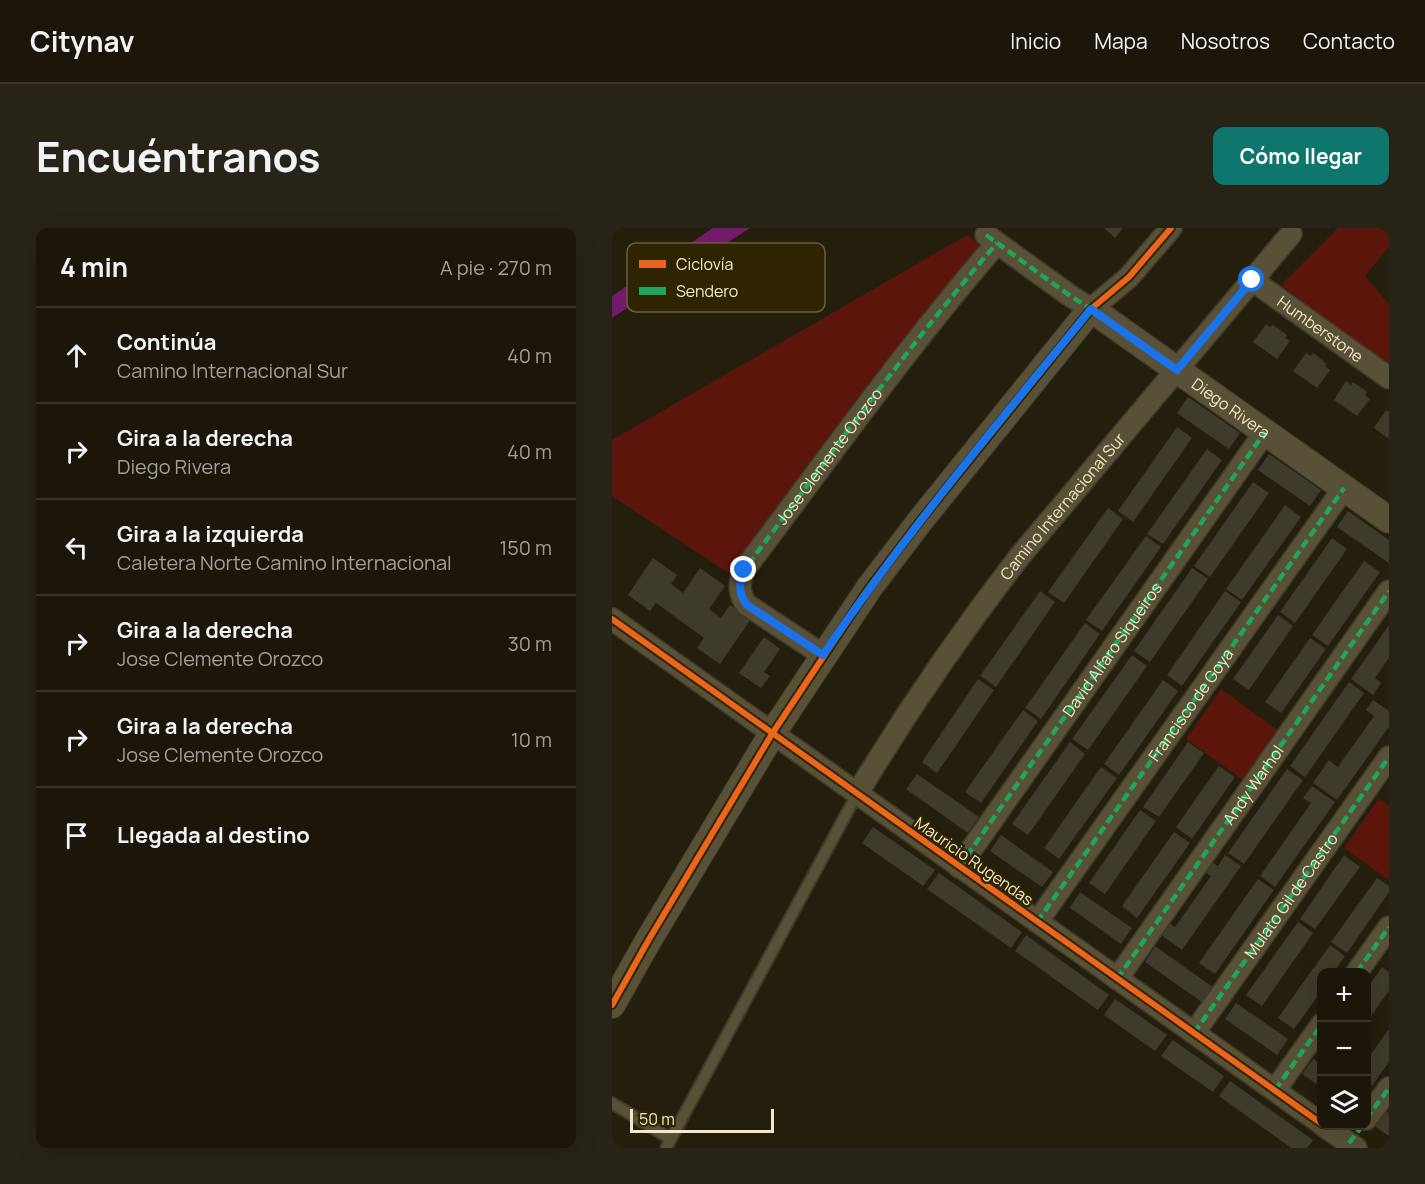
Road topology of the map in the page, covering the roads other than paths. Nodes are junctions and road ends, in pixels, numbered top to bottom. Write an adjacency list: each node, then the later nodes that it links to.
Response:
1 (1171, 228): 5 (street)
2 (1291, 234): 4 (street, Camino Internacional Sur)
3 (991, 239): 5 (street, Diego Rivera); 13 (street, Jose Clemente Orozco)
4 (1252, 280): 6 (street, Camino Internacional Sur); 7 (street, Humberstone)
5 (1091, 309): 6 (street, Diego Rivera); 13 (street)
6 (1177, 370): 8 (street, Diego Rivera); 16 (street, Camino Internacional Sur)
7 (1389, 378)
8 (1265, 432): 9 (street, Diego Rivera); 17 (street, David Alfaro Siqueiros)
9 (1344, 488): 10 (street, Diego Rivera); 18 (street, Francisco de Goya)
10 (1389, 520)
11 (1389, 591): 21 (street, Andy Warhol)
12 (612, 619): 14 (street, Mauricio Rugendas)
13 (823, 655): 14 (street)
14 (772, 734): 16 (street, Mauricio Rugendas); 22 (street)
15 (1389, 758): 24 (street, Mulato Gil de Castro)
16 (857, 794): 17 (street, Mauricio Rugendas); 32 (lane)
17 (959, 867): 18 (street, Mauricio Rugendas)
18 (1037, 922): 21 (street, Mauricio Rugendas)
19 (1389, 927): 20 (street)
20 (1360, 968)
21 (1117, 979): 24 (street, Mauricio Rugendas)
22 (612, 1005)
23 (1317, 1031): 26 (street)
24 (1194, 1033): 26 (street, Mauricio Rugendas)
25 (1389, 1088): 28 (street)
26 (1275, 1090): 29 (street, Mauricio Rugendas)
27 (612, 1103): 32 (lane)
28 (1371, 1112)
29 (1317, 1120)
30 (1331, 1130): 33 (street, Mauricio Rugendas)
31 (1360, 1130): 33 (street)
32 (669, 1143)
33 (1353, 1146)

